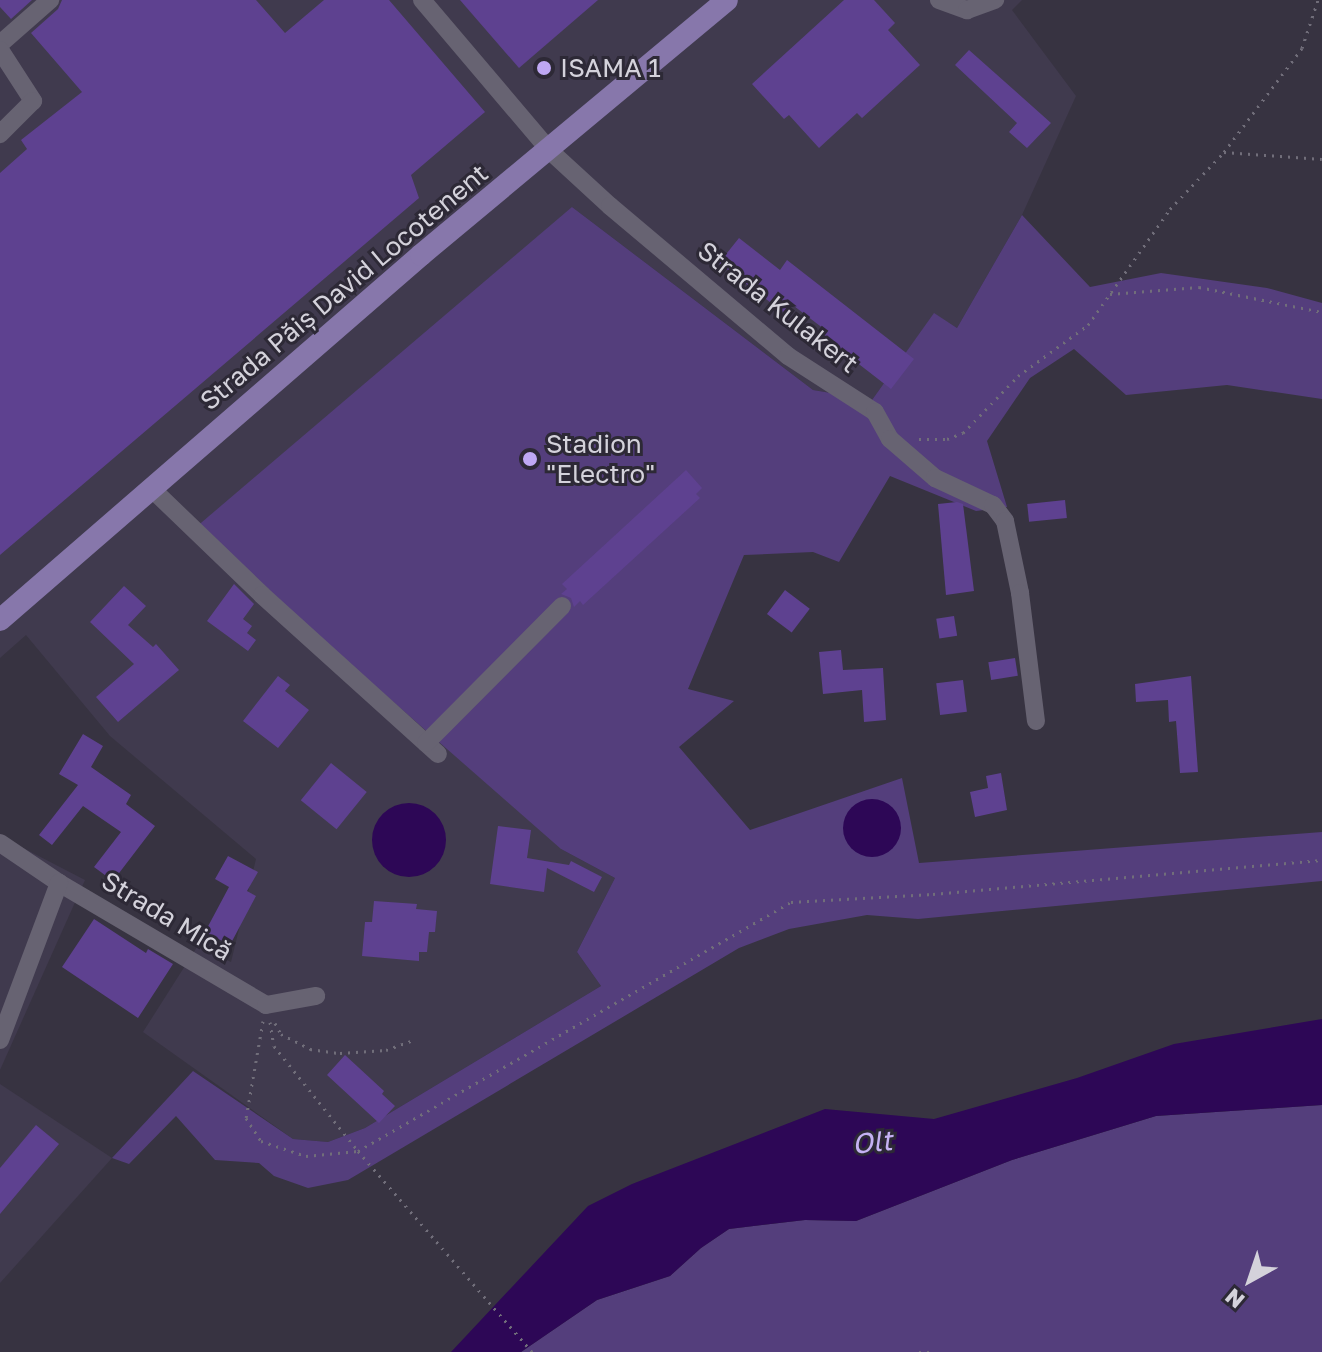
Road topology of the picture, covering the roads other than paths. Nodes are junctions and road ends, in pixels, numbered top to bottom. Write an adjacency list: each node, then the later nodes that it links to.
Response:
1 (50, 0): 6 (street)
2 (422, 0): 8 (street, Strada Kulakert)
3 (727, 0): 8 (main road, Strada Păiș David Locotenent)
4 (939, 0): 5 (street)
5 (995, 0)
6 (0, 47): 7 (street)
7 (0, 134)
8 (549, 150): 9 (main road, Strada Păiș David Locotenent); 12 (street, Strada Kulakert)
9 (151, 488): 10 (street); 11 (main road, Strada Păiș David Locotenent)
10 (562, 606)
11 (0, 620)
12 (1036, 721)
13 (0, 843): 14 (street, Strada Mică)
14 (59, 883): 15 (street, Strada Mică); 16 (street)
15 (316, 996)
16 (0, 1040)

